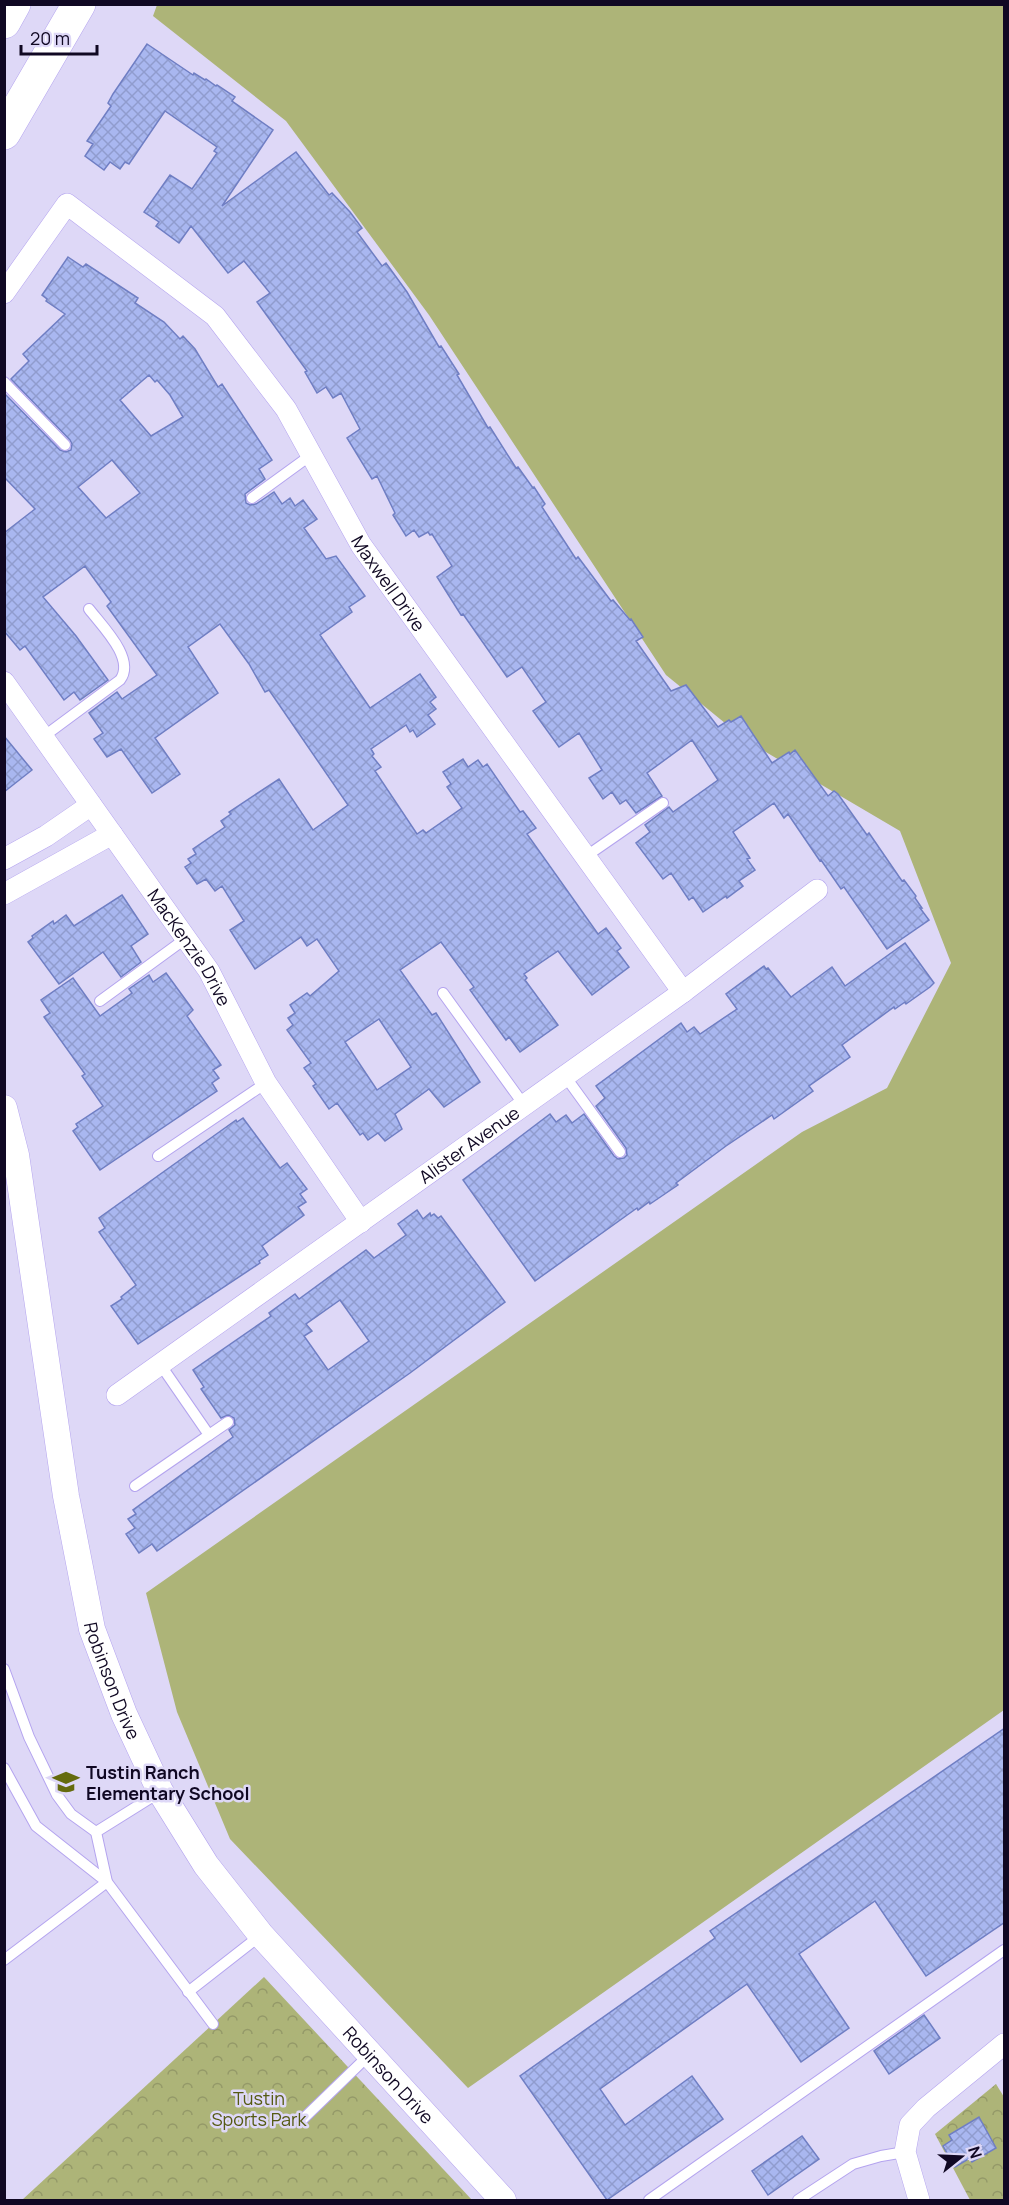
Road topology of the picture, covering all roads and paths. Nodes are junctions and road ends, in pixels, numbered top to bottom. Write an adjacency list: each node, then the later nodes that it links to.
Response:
1 (14, 4): 3 (main road)
2 (79, 4): 4 (main road)
3 (4, 22)
4 (4, 133)
5 (4, 293): 8 (street, Maxwell Drive)
6 (4, 382): 7 (lane)
7 (65, 445)
8 (311, 455): 9 (lane); 16 (street, Maxwell Drive)
9 (252, 498)
10 (89, 609): 12 (lane)
11 (7, 693): 12 (street, MacKenzie Drive)
12 (43, 738): 14 (street, MacKenzie Drive)
13 (663, 803): 16 (lane)
14 (91, 805): 15 (street, MacKenzie Drive); 17 (street)
15 (112, 834): 19 (street); 20 (street, MacKenzie Drive)
16 (585, 857): 21 (street, Maxwell Drive)
17 (4, 859)
18 (818, 890): 21 (street, Alister Avenue)
19 (4, 894)
20 (185, 939): 23 (lane); 25 (street, MacKenzie Drive)
21 (683, 992): 24 (street, Alister Avenue)
22 (443, 993): 26 (lane)
23 (99, 1001)
24 (565, 1076): 26 (street, Alister Avenue); 28 (lane)
25 (266, 1083): 30 (lane); 31 (street, MacKenzie Drive)
26 (525, 1105): 31 (street, Alister Avenue)
27 (4, 1108): 29 (street, Robinson Drive)
28 (620, 1152)
29 (10, 1156): 39 (street, Robinson Drive)
30 (158, 1156)
31 (361, 1221): 32 (street, Alister Avenue)
32 (160, 1364): 33 (street, Alister Avenue); 35 (lane)
33 (117, 1395)
34 (228, 1422): 35 (lane)
35 (209, 1435): 36 (lane)
36 (135, 1486)
37 (4, 1669): 40 (lane)
38 (4, 1768): 41 (lane)
39 (160, 1791): 40 (lane); 42 (street, Robinson Drive)
40 (96, 1832): 41 (lane)
41 (107, 1882): 44 (lane); 45 (lane)
42 (261, 1935): 45 (lane); 48 (street, Robinson Drive)
43 (1003, 1955): 52 (lane)
44 (4, 1960)
45 (188, 1992): 46 (lane)
46 (213, 2024)
47 (1005, 2044): 50 (street)
48 (369, 2055): 49 (lane); 51 (street, Robinson Drive)
49 (302, 2120)
50 (905, 2152): 53 (lane); 54 (street)
51 (503, 2200)
52 (649, 2200)
53 (798, 2200)
54 (919, 2200)

